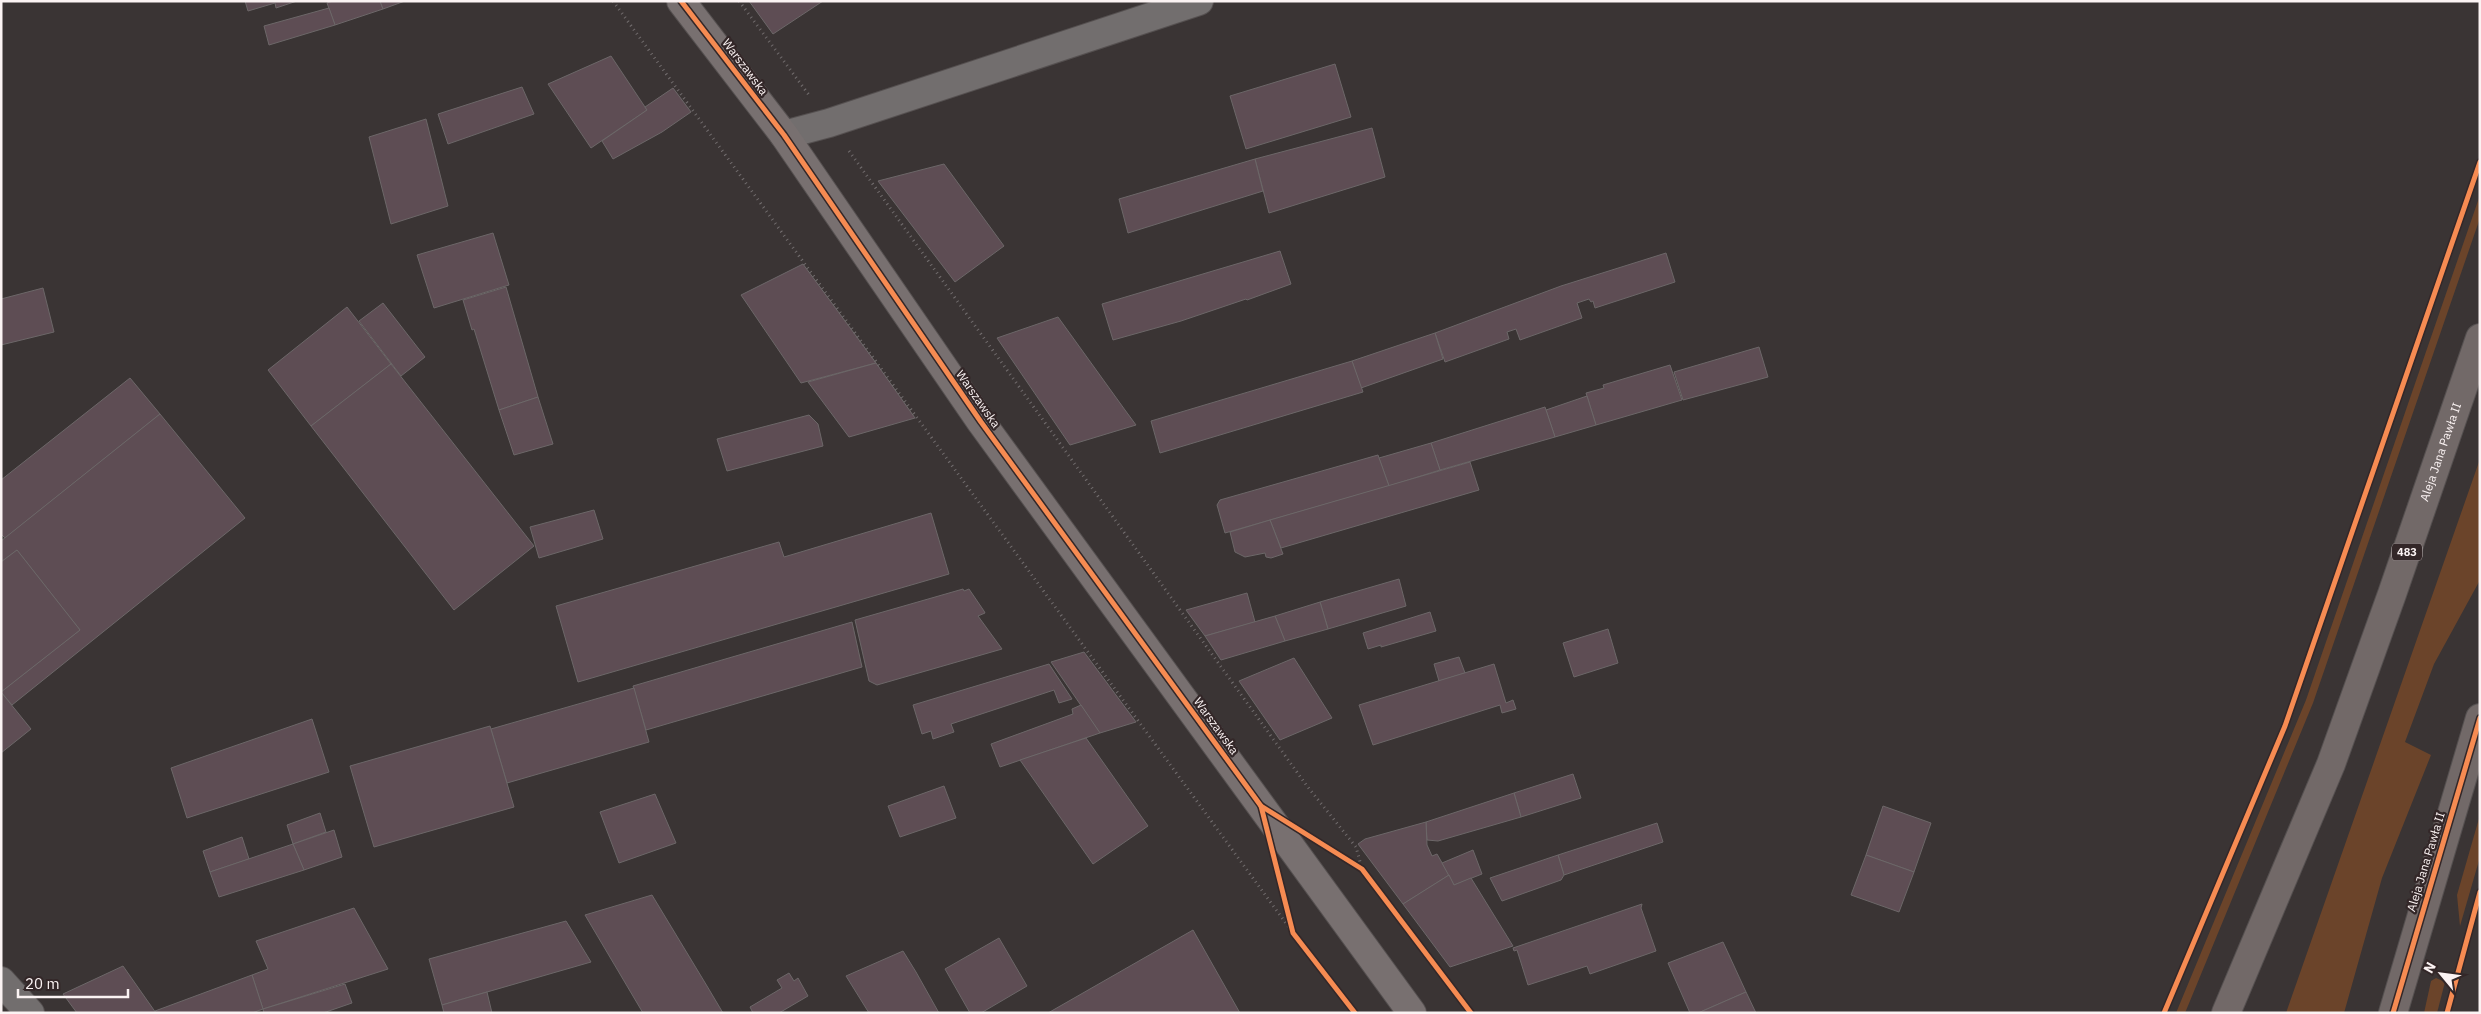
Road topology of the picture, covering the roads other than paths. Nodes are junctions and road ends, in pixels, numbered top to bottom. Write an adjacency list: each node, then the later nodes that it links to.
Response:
1 (681, 1): 3 (street, Warszawska)
2 (1199, 1): 3 (street)
3 (784, 135): 8 (street, Warszawska)
4 (2480, 338): 9 (main road, Aleja Jana Pawła II / 483)
5 (2480, 718): 10 (main road, Aleja Jana Pawła II)
6 (1, 981): 7 (street)
7 (30, 1013)
8 (1412, 1013)
9 (2226, 1013)
10 (2394, 1013)

